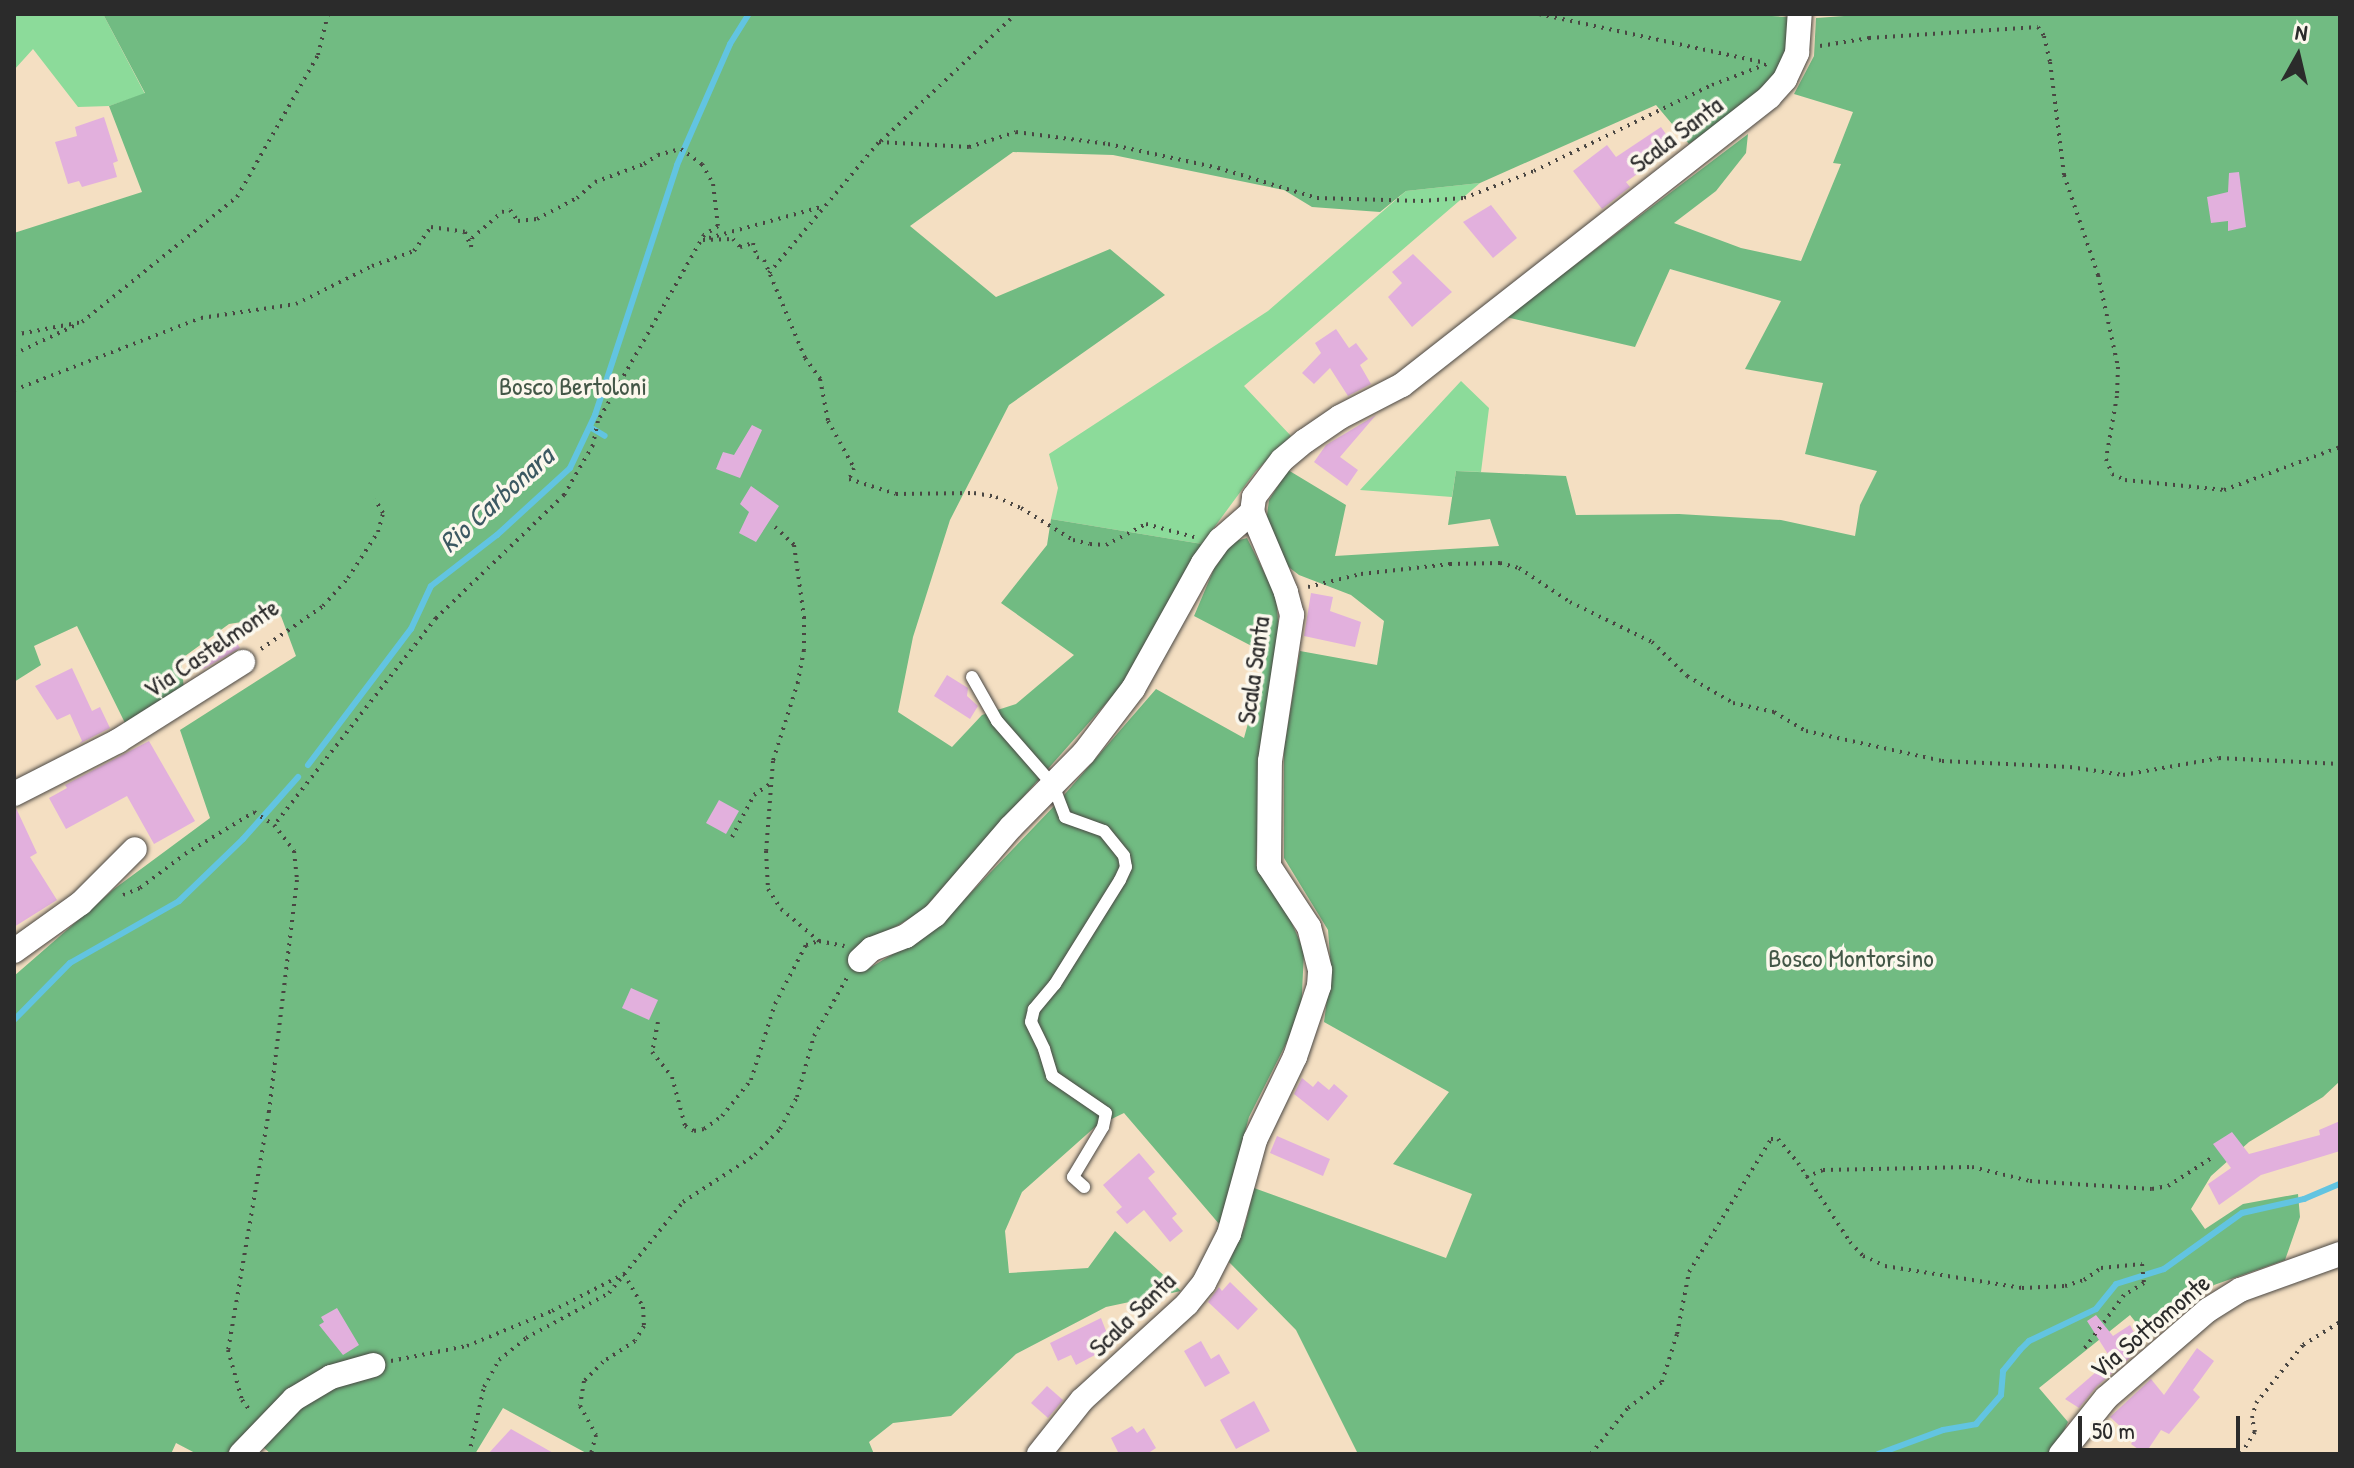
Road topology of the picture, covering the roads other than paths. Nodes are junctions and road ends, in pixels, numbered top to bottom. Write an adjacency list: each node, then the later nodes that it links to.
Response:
1 (1800, 14): 2 (street, Scala Santa)
2 (1252, 512): 5 (street); 14 (street, Scala Santa)
3 (243, 662): 6 (street, Via Castelmonte)
4 (972, 677): 5 (lane)
5 (1053, 785): 9 (street); 10 (lane)
6 (14, 794)
7 (135, 849): 8 (street)
8 (14, 951)
9 (866, 954)
10 (1084, 1187)
11 (2340, 1254): 15 (street, Via Sottomonte)
12 (373, 1365): 13 (street)
13 (241, 1454)
14 (1039, 1454)
15 (2061, 1454)

